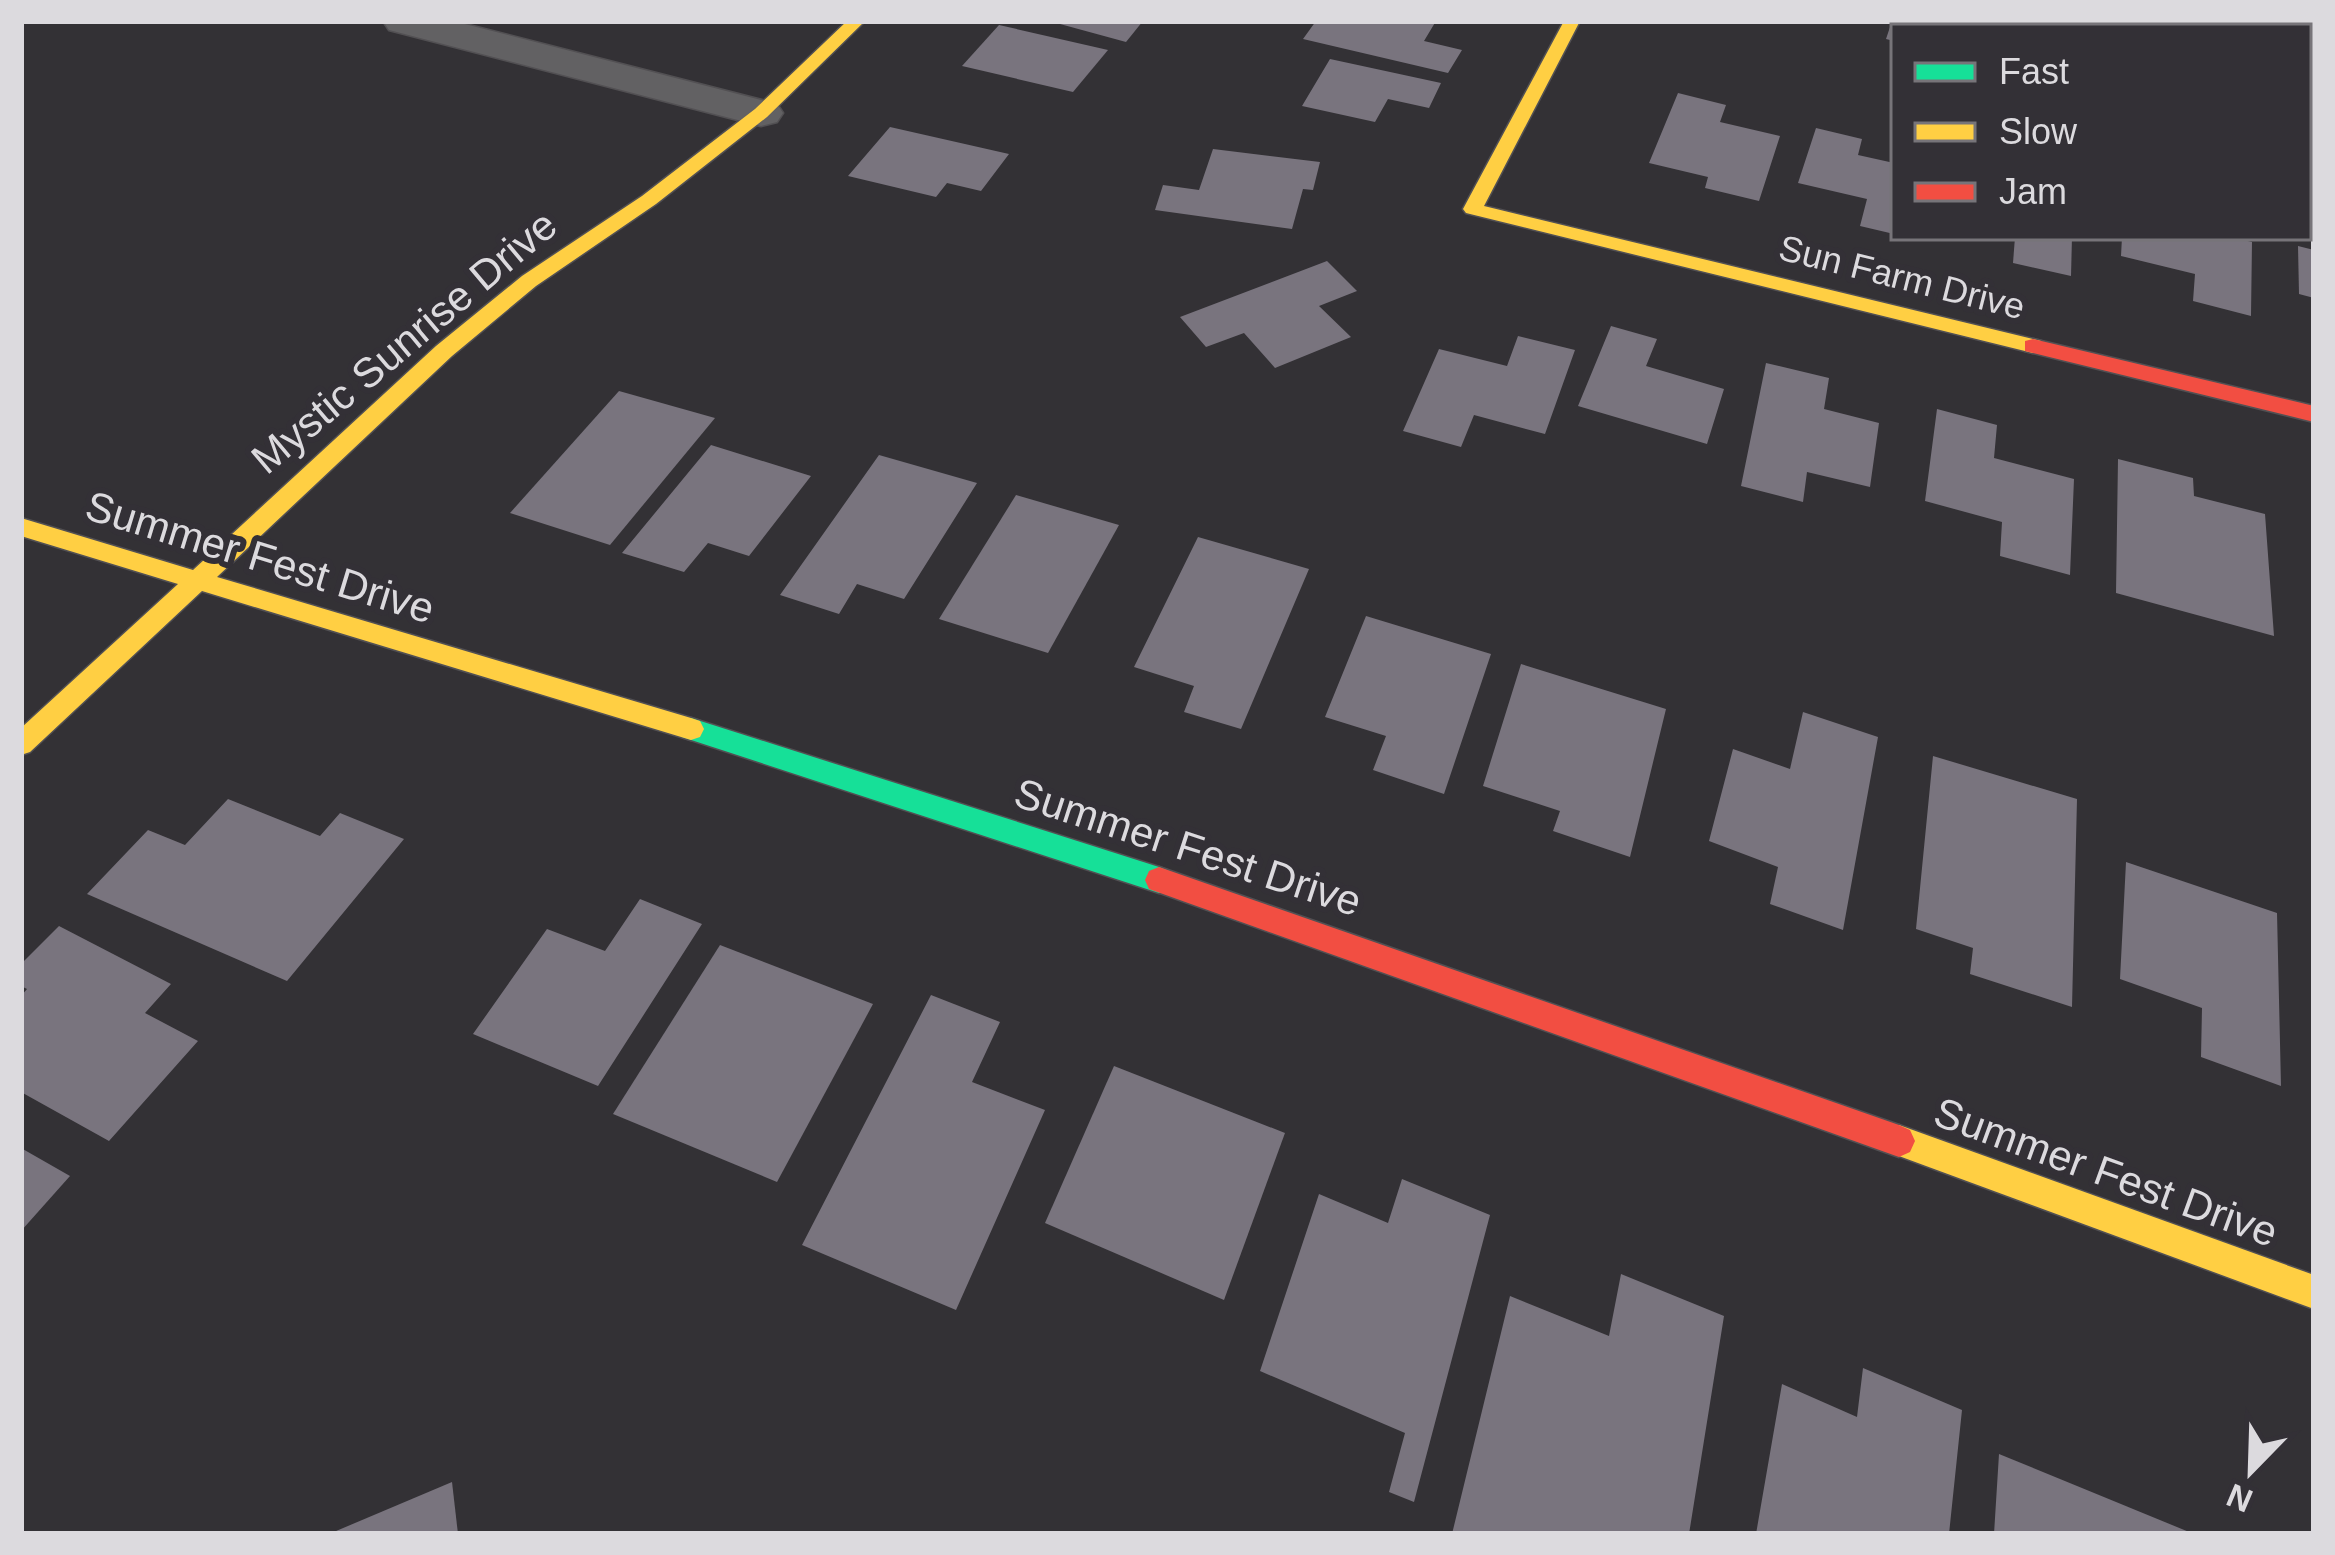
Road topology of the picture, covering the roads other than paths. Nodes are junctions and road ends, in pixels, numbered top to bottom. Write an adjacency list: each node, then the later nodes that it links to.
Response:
1 (404, 21): 4 (street)
2 (856, 21): 4 (street, Mystic Sunrise Drive)
3 (1572, 21): 5 (street, Sun Farm Drive)
4 (761, 113): 7 (street, Mystic Sunrise Drive)
5 (2314, 414)
6 (21, 527): 7 (street, Summer Fest Drive)
7 (192, 583): 8 (street, Mystic Sunrise Drive); 9 (street, Summer Fest Drive)
8 (21, 744)
9 (2314, 1292)

